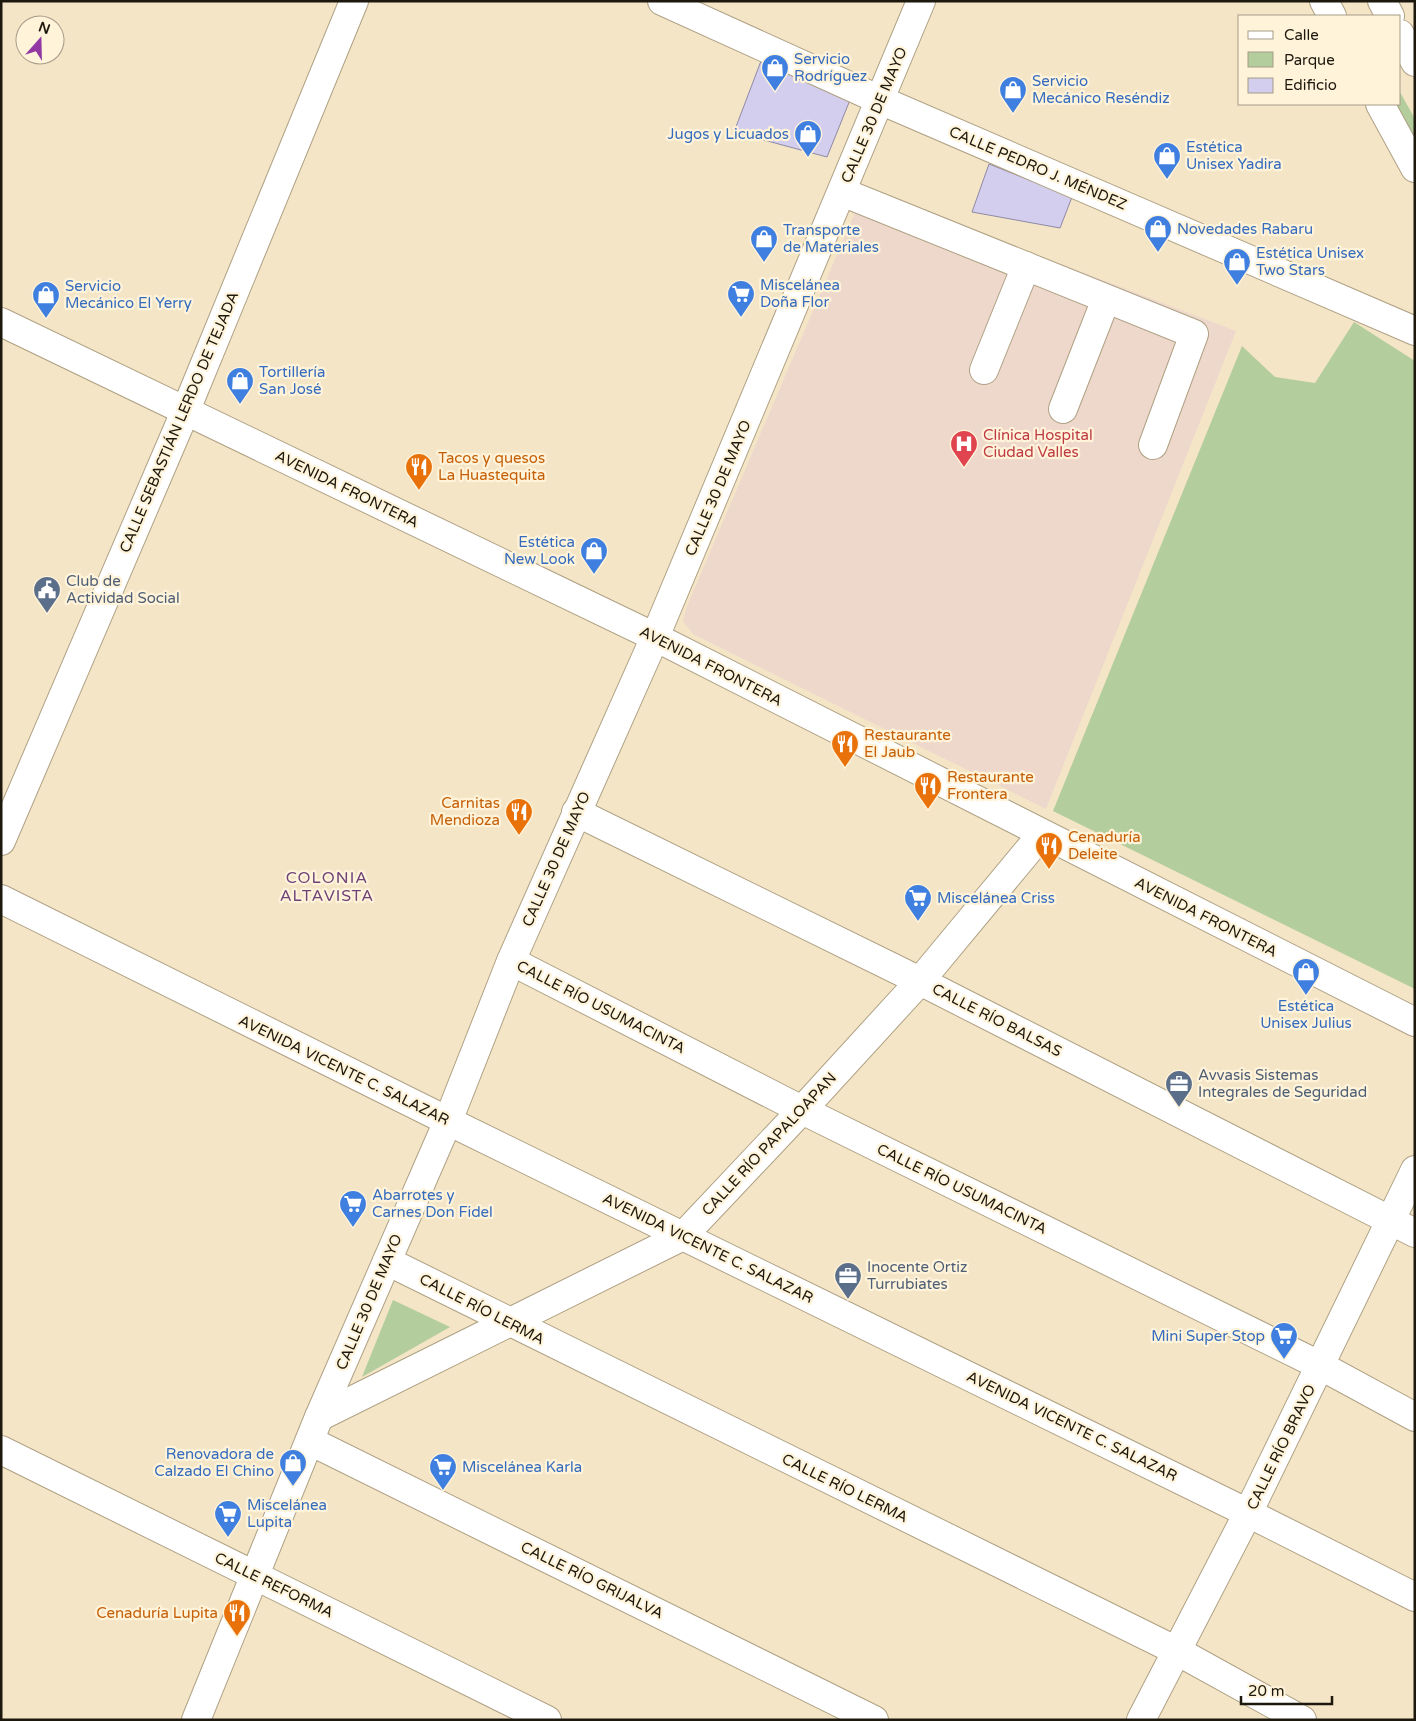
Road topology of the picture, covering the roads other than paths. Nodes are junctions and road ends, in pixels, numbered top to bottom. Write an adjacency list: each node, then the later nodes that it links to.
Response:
1 (354, 1): 20 (street, CALLE SEBASTIÁN LERDO DE TEJADA)
2 (662, 1): 10 (street, CALLE PEDRO J. MÉNDEZ)
3 (921, 1): 10 (street, CALLE 30 DE MAYO)
4 (1324, 1): 6 (street)
5 (1382, 1): 7 (street)
6 (1331, 15)
7 (1389, 15)
8 (1401, 36): 9 (street)
9 (1415, 62)
10 (880, 100): 13 (street, CALLE 30 DE MAYO); 17 (street, CALLE PEDRO J. MÉNDEZ)
11 (1381, 105): 12 (street)
12 (1415, 168)
13 (842, 192): 14 (street); 22 (street, CALLE 30 DE MAYO)
14 (1026, 266): 15 (street); 18 (street)
15 (1106, 299): 19 (street); 21 (street)
16 (1, 322): 20 (street, AVENIDA FRONTERA)
17 (1415, 330)
18 (984, 370)
19 (1063, 409)
20 (184, 412): 22 (street, AVENIDA FRONTERA); 25 (street, CALLE SEBASTIÁN LERDO DE TEJADA)
21 (1152, 445)
22 (655, 637): 23 (street, CALLE 30 DE MAYO); 24 (street, AVENIDA FRONTERA)
23 (576, 812): 27 (street, CALLE 30 DE MAYO); 28 (street, CALLE RÍO BALSAS)
24 (1042, 834): 28 (street, CALLE RÍO PAPALOAPAN); 29 (street, AVENIDA FRONTERA)
25 (1, 841)
26 (1, 899): 31 (street, AVENIDA VICENTE C. SALAZAR)
27 (510, 961): 30 (street, CALLE RÍO USUMACINTA); 31 (street, CALLE 30 DE MAYO)
28 (920, 981): 30 (street, CALLE RÍO PAPALOAPAN); 33 (street, CALLE RÍO BALSAS)
29 (1415, 1022)
30 (802, 1110): 35 (street, CALLE RÍO PAPALOAPAN); 38 (street, CALLE RÍO USUMACINTA)
31 (448, 1121): 35 (street, AVENIDA VICENTE C. SALAZAR); 36 (street, CALLE 30 DE MAYO)
32 (1415, 1170): 33 (street, CALLE RÍO BRAVO)
33 (1389, 1220): 34 (street, CALLE RÍO BALSAS); 38 (street, CALLE RÍO BRAVO)
34 (1415, 1233)
35 (683, 1236): 37 (street, CALLE RÍO PAPALOAPAN); 42 (street, AVENIDA VICENTE C. SALAZAR)
36 (387, 1262): 37 (street, CALLE RÍO LERMA); 40 (street, CALLE 30 DE MAYO)
37 (507, 1322): 40 (street, CALLE RÍO PAPALOAPAN); 45 (street, CALLE RÍO LERMA)
38 (1321, 1366): 39 (street, CALLE RÍO USUMACINTA); 42 (street, CALLE RÍO BRAVO)
39 (1415, 1417)
40 (315, 1429): 43 (street, CALLE 30 DE MAYO); 48 (street, CALLE RÍO GRIJALVA)
41 (1, 1450): 43 (street, CALLE REFORMA)
42 (1248, 1513): 44 (street, AVENIDA VICENTE C. SALAZAR); 45 (street, CALLE RÍO BRAVO)
43 (255, 1575): 46 (street, CALLE 30 DE MAYO); 47 (street, CALLE REFORMA)
44 (1415, 1597)
45 (1177, 1651): 49 (street, CALLE RÍO BRAVO); 50 (street, CALLE RÍO LERMA)
46 (196, 1720)
47 (547, 1720)
48 (874, 1720)
49 (1141, 1720)
50 (1302, 1720)

